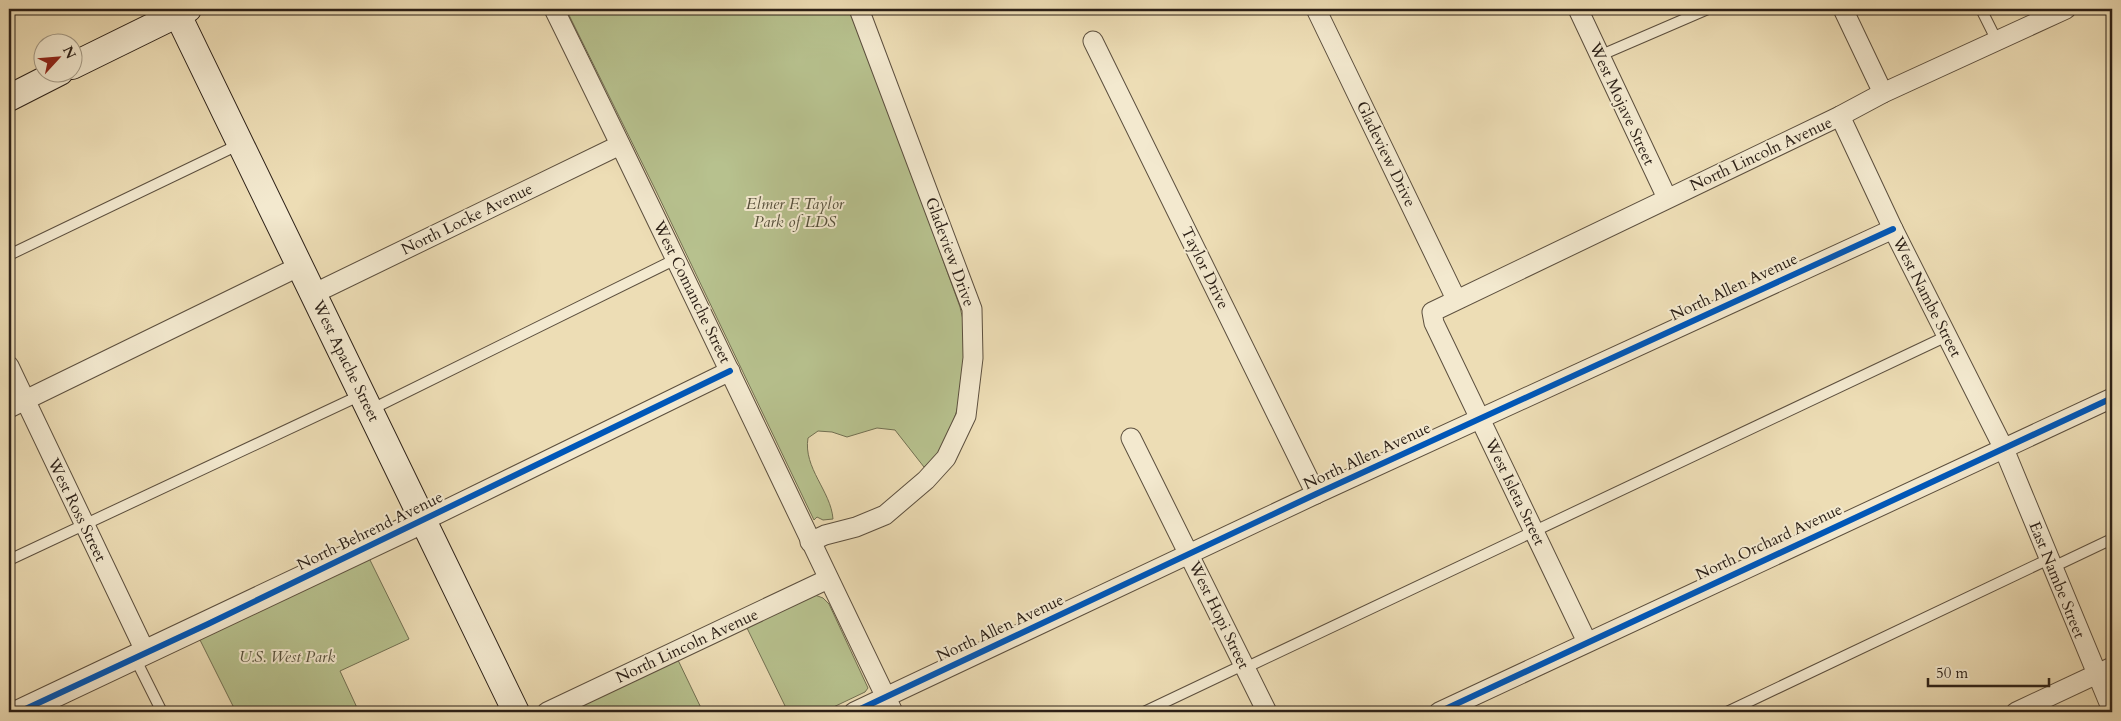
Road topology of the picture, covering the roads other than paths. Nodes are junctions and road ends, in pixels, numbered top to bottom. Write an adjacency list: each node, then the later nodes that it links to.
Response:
1 (554, 9): 19 (street, West Comanche Street)
2 (859, 9): 41 (street, Gladeview Drive)
3 (1316, 9): 26 (street, Gladeview Drive)
4 (1578, 9): 12 (street, West Mojave Street)
5 (1708, 9): 12 (lane)
6 (1843, 9): 15 (street)
7 (1981, 9): 11 (lane)
8 (2066, 9): 11 (street, North Lincoln Avenue)
9 (180, 11): 13 (main road); 18 (main road, West Apache Street)
10 (1093, 41): 36 (street, Taylor Drive)
11 (1997, 41): 15 (street, North Lincoln Avenue)
12 (1599, 56): 20 (street, West Mojave Street)
13 (82, 61)
14 (40, 82): 16 (main road)
15 (1883, 93): 17 (street, North Lincoln Avenue)
16 (9, 98)
17 (1840, 116): 20 (street, North Lincoln Avenue); 21 (street, West Nambe Street)
18 (240, 144): 22 (lane); 24 (main road, West Apache Street)
19 (620, 145): 23 (street, West Comanche Street); 25 (street, North Locke Avenue)
20 (1667, 198): 26 (street, North Lincoln Avenue)
21 (1892, 229): 27 (street, West Nambe Street); 33 (street, North Allen Avenue)
22 (9, 255)
23 (676, 259): 29 (street, West Comanche Street); 31 (lane)
24 (300, 266): 25 (main road, West Apache Street); 32 (street)
25 (314, 294): 31 (main road, West Apache Street)
26 (1456, 299): 33 (street, West Isleta Street)
27 (1947, 336): 35 (street, West Nambe Street); 39 (lane)
28 (9, 366): 32 (street, West Ross Street)
29 (730, 371): 37 (street, North Behrend Avenue); 41 (street, West Comanche Street)
30 (2112, 398): 35 (street, North Orchard Avenue)
31 (366, 402): 37 (main road, West Apache Street); 38 (lane)
32 (17, 404): 38 (street, West Ross Street)
33 (1480, 419): 36 (street, North Allen Avenue); 39 (street, West Isleta Street)
34 (1131, 438): 42 (street, West Hopi Street)
35 (2004, 449): 44 (street, East Nambe Street); 46 (street, North Orchard Avenue)
36 (1316, 494): 42 (street, North Allen Avenue)
37 (423, 521): 47 (street, North Behrend Avenue); 54 (main road, West Apache Street)
38 (84, 525): 43 (lane); 47 (street, West Ross Street)
39 (1534, 531): 46 (street, West Isleta Street); 48 (lane)
40 (2112, 539): 44 (lane)
41 (810, 542): 45 (street, West Comanche Street)
42 (1188, 554): 48 (street, West Hopi Street); 50 (street, North Allen Avenue)
43 (9, 560)
44 (2051, 563): 49 (street, East Nambe Street); 60 (lane)
45 (828, 579): 50 (street, West Comanche Street); 55 (street, North Lincoln Avenue)
46 (1587, 642): 59 (street, North Orchard Avenue)
47 (140, 655): 52 (street, North Behrend Avenue); 53 (lane, West Ross Street)
48 (1244, 666): 57 (lane); 58 (street, West Hopi Street)
49 (2104, 671): 51 (street, East Nambe Street); 61 (street)
50 (889, 705): 56 (street, North Allen Avenue)
51 (2112, 710)
52 (19, 712)
53 (162, 712)
54 (516, 712)
55 (546, 712)
56 (854, 712)
57 (1144, 712)
58 (1267, 712)
59 (1438, 712)
60 (1727, 712)
61 (2016, 712)

